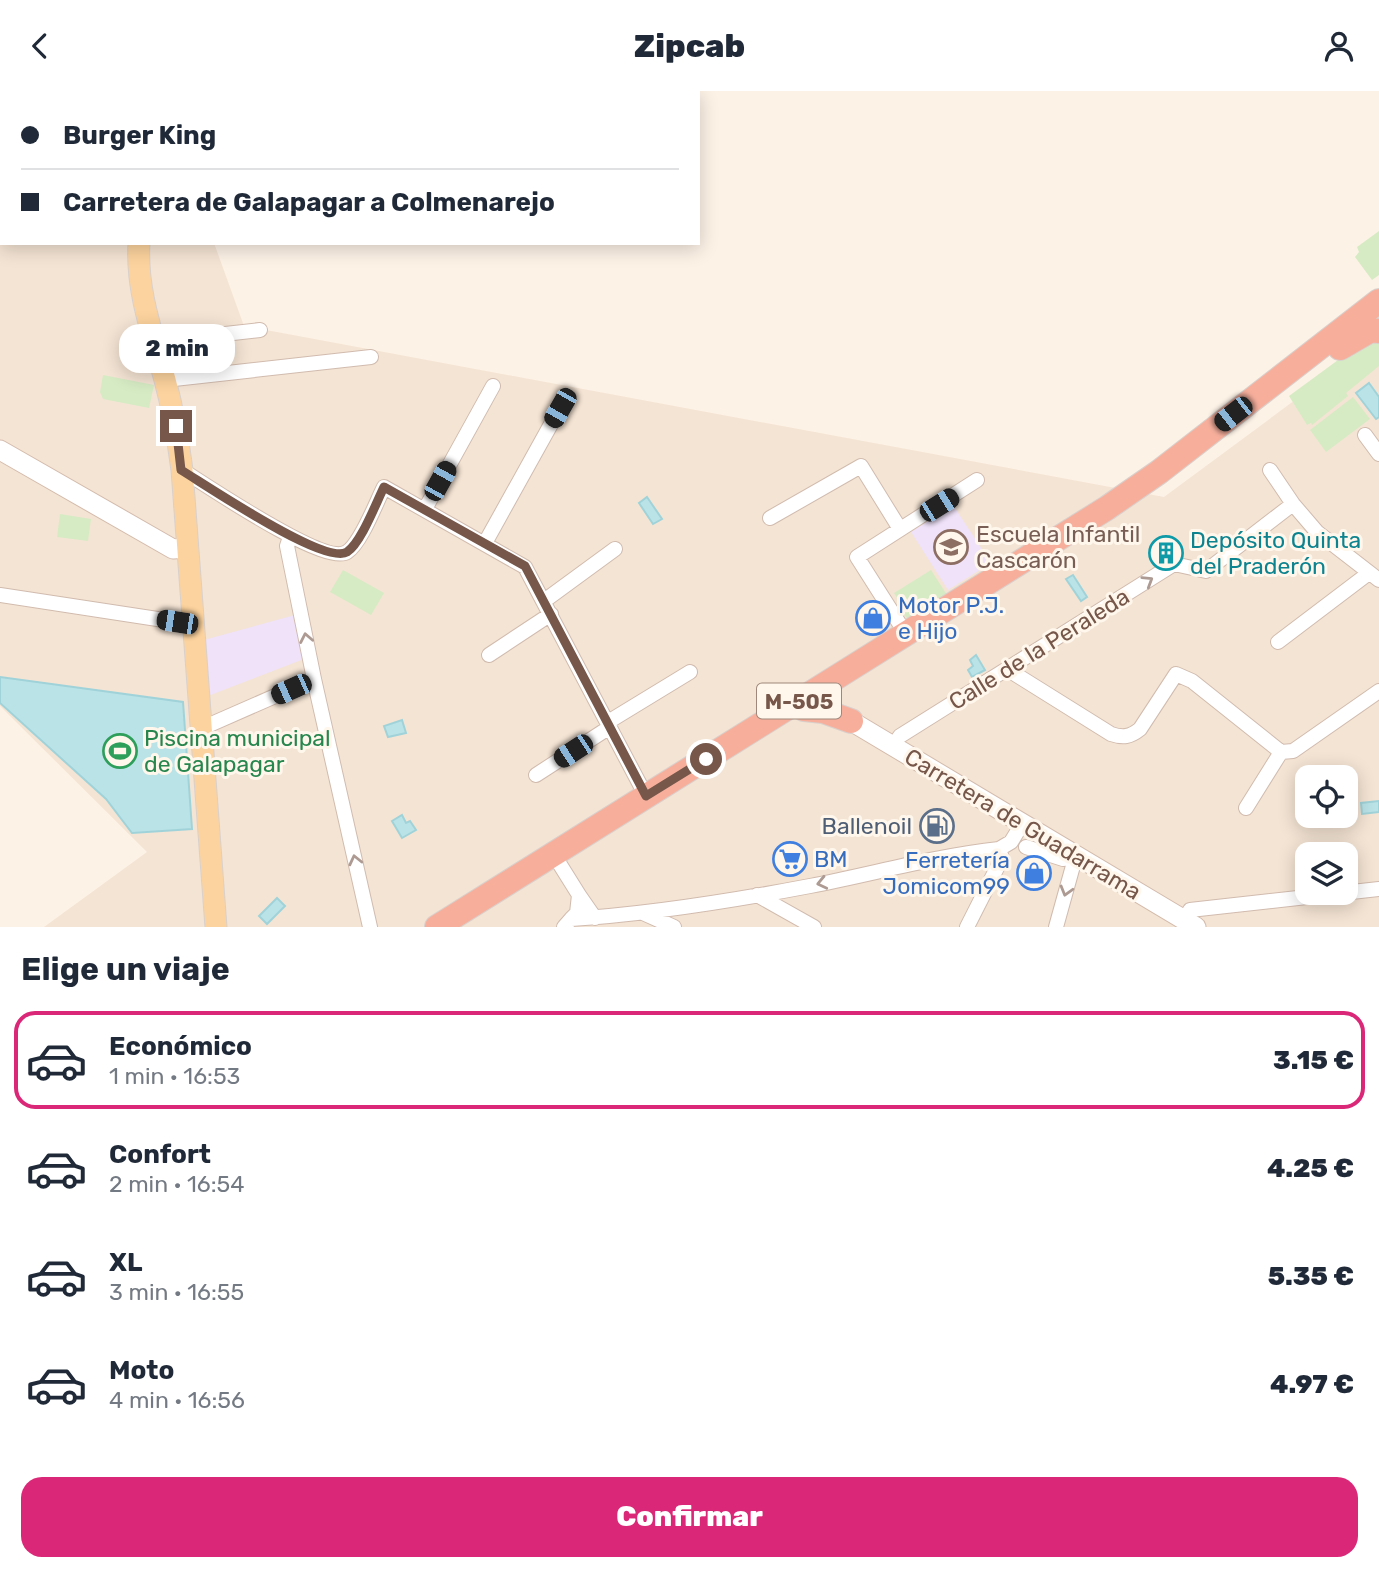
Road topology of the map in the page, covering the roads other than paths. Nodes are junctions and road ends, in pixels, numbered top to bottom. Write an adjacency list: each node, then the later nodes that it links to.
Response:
1 (139, 245): 6 (main road)
2 (1379, 301): 30 (highway, M-505)
3 (1379, 314): 8 (highway, M-505)
4 (260, 330): 6 (street)
5 (1379, 331): 8 (highway)
6 (153, 342): 9 (main road)
7 (371, 357): 9 (street)
8 (1319, 361): 36 (highway, M-505)
9 (165, 380): 15 (main road)
10 (493, 386): 19 (street)
11 (560, 408): 23 (street)
12 (1365, 435): 14 (street)
13 (0, 450): 24 (main road)
14 (1379, 454)
15 (181, 470): 22 (street); 24 (main road)
16 (1270, 470): 18 (street)
17 (978, 480): 21 (street)
18 (1293, 504): 26 (street); 33 (street, Calle de la Peraleda, one-way to 18)
19 (425, 509): 22 (street); 23 (street)
20 (771, 518): 21 (street)
21 (900, 529): 30 (street)
22 (290, 537): 35 (street, one-way to 22)
23 (485, 543): 28 (street)
24 (187, 548): 29 (main road)
25 (615, 549): 28 (street)
26 (1374, 576): 31 (street)
27 (0, 595): 29 (street)
28 (547, 608): 32 (street); 40 (street)
29 (192, 619): 41 (main road)
30 (906, 635): 45 (highway, M-505)
31 (1278, 642)
32 (489, 655)
33 (1007, 669): 42 (street, Calle de la Peraleda); 43 (street)
34 (690, 672): 40 (street)
35 (314, 679): 41 (street); 59 (street, one-way to 35)
36 (840, 686): 38 (highway, M-505); 39 (highway)
37 (1379, 691): 43 (street)
38 (804, 709): 39 (highway); 50 (highway, M-505)
39 (851, 721): 42 (main road, Carretera de Guadarrama)
40 (609, 725): 44 (street); 45 (street)
41 (200, 729): 58 (main road)
42 (893, 746): 47 (main road, Carretera de Guadarrama)
43 (1281, 752): 46 (street)
44 (537, 775)
45 (646, 796): 60 (highway, M-505)
46 (1246, 808)
47 (1028, 834): 48 (street); 48 (street); 49 (main road, Carretera de Guadarrama)
48 (1001, 853): 53 (street, one-way to 53); 64 (street)
49 (1076, 855): 57 (main road, Carretera de Guadarrama); 65 (street, one-way to 65)
50 (559, 863): 52 (street); 61 (highway, M-505)
51 (1379, 889): 57 (street)
52 (579, 895): 55 (street); 56 (street)
53 (757, 895): 54 (street); 63 (street)
54 (643, 913): 55 (street); 62 (street)
55 (595, 918): 56 (street)
56 (568, 923)
57 (1190, 923)
58 (216, 927)
59 (370, 927)
60 (437, 927)
61 (456, 927)
62 (674, 927)
63 (814, 927)
64 (967, 927)
65 (1056, 927)

